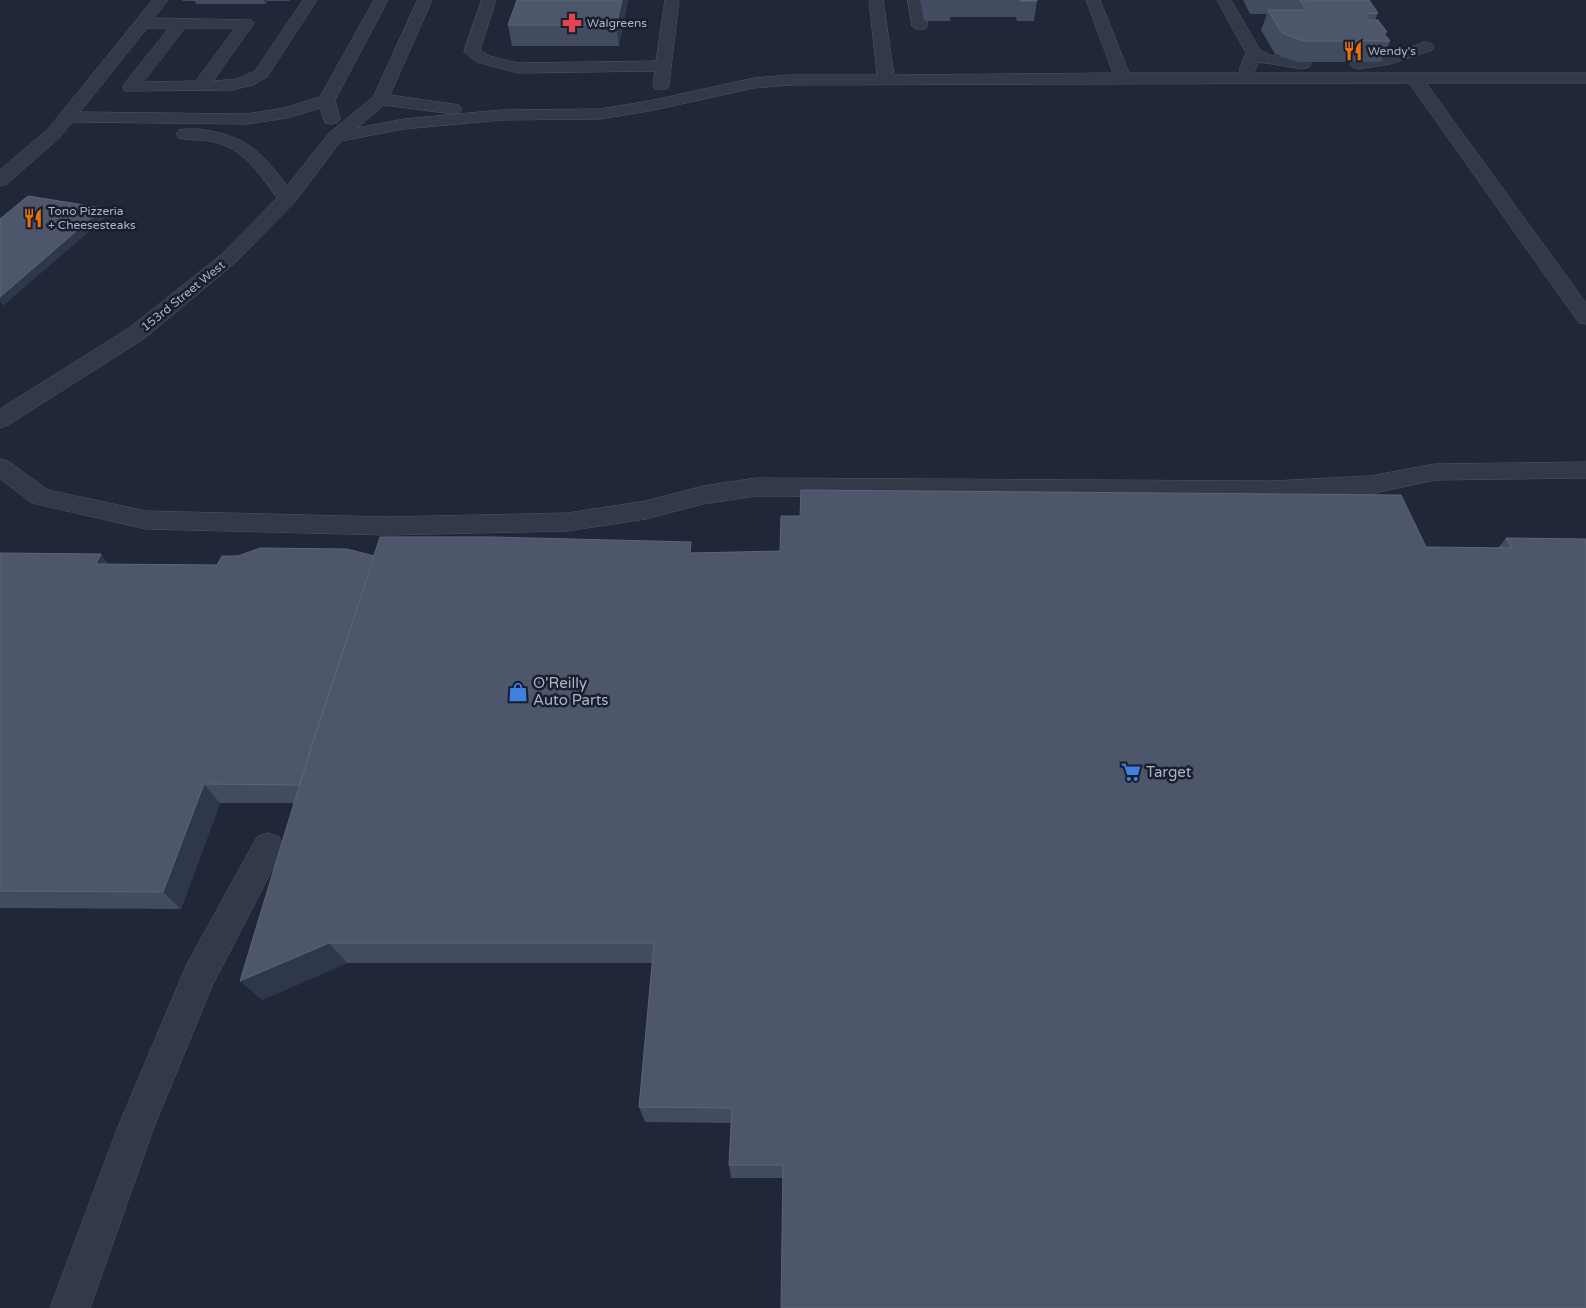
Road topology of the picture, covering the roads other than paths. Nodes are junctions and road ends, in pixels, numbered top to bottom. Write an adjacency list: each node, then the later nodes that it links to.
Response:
1 (161, 0): 12 (street)
2 (310, 0): 24 (street)
3 (320, 0): 24 (street)
4 (380, 0): 28 (street)
5 (426, 0): 27 (street, 153rd Street West)
6 (489, 0): 17 (street)
7 (672, 0): 17 (street)
8 (876, 0): 22 (street)
9 (915, 0): 14 (street)
10 (1093, 0): 18 (street)
11 (1224, 0): 16 (street)
12 (143, 23): 13 (street); 25 (street)
13 (181, 23): 23 (street); 26 (street)
14 (920, 26)
15 (1426, 47): 16 (street)
16 (1254, 53): 19 (street)
17 (664, 66): 29 (street)
18 (1123, 78): 19 (street); 22 (street)
19 (1244, 78): 21 (street)
20 (1586, 78): 21 (street)
21 (1415, 79): 36 (street)
22 (886, 80): 29 (street)
23 (201, 86): 24 (street); 26 (street)
24 (234, 86)
25 (92, 87): 26 (street); 31 (street)
26 (131, 87)
27 (380, 99): 30 (street); 33 (street, 153rd Street West)
28 (327, 100): 31 (street); 33 (street)
29 (659, 104): 30 (street)
30 (501, 115): 33 (street)
31 (67, 117): 32 (street)
32 (54, 133): 34 (street); 35 (street)
33 (335, 137): 35 (street, 153rd Street West)
34 (0, 180)
35 (287, 199): 37 (street, 153rd Street West)
36 (1586, 318)
37 (0, 420)
38 (0, 468): 39 (street)
39 (1586, 470)
40 (268, 847): 41 (street)
41 (70, 1308)

